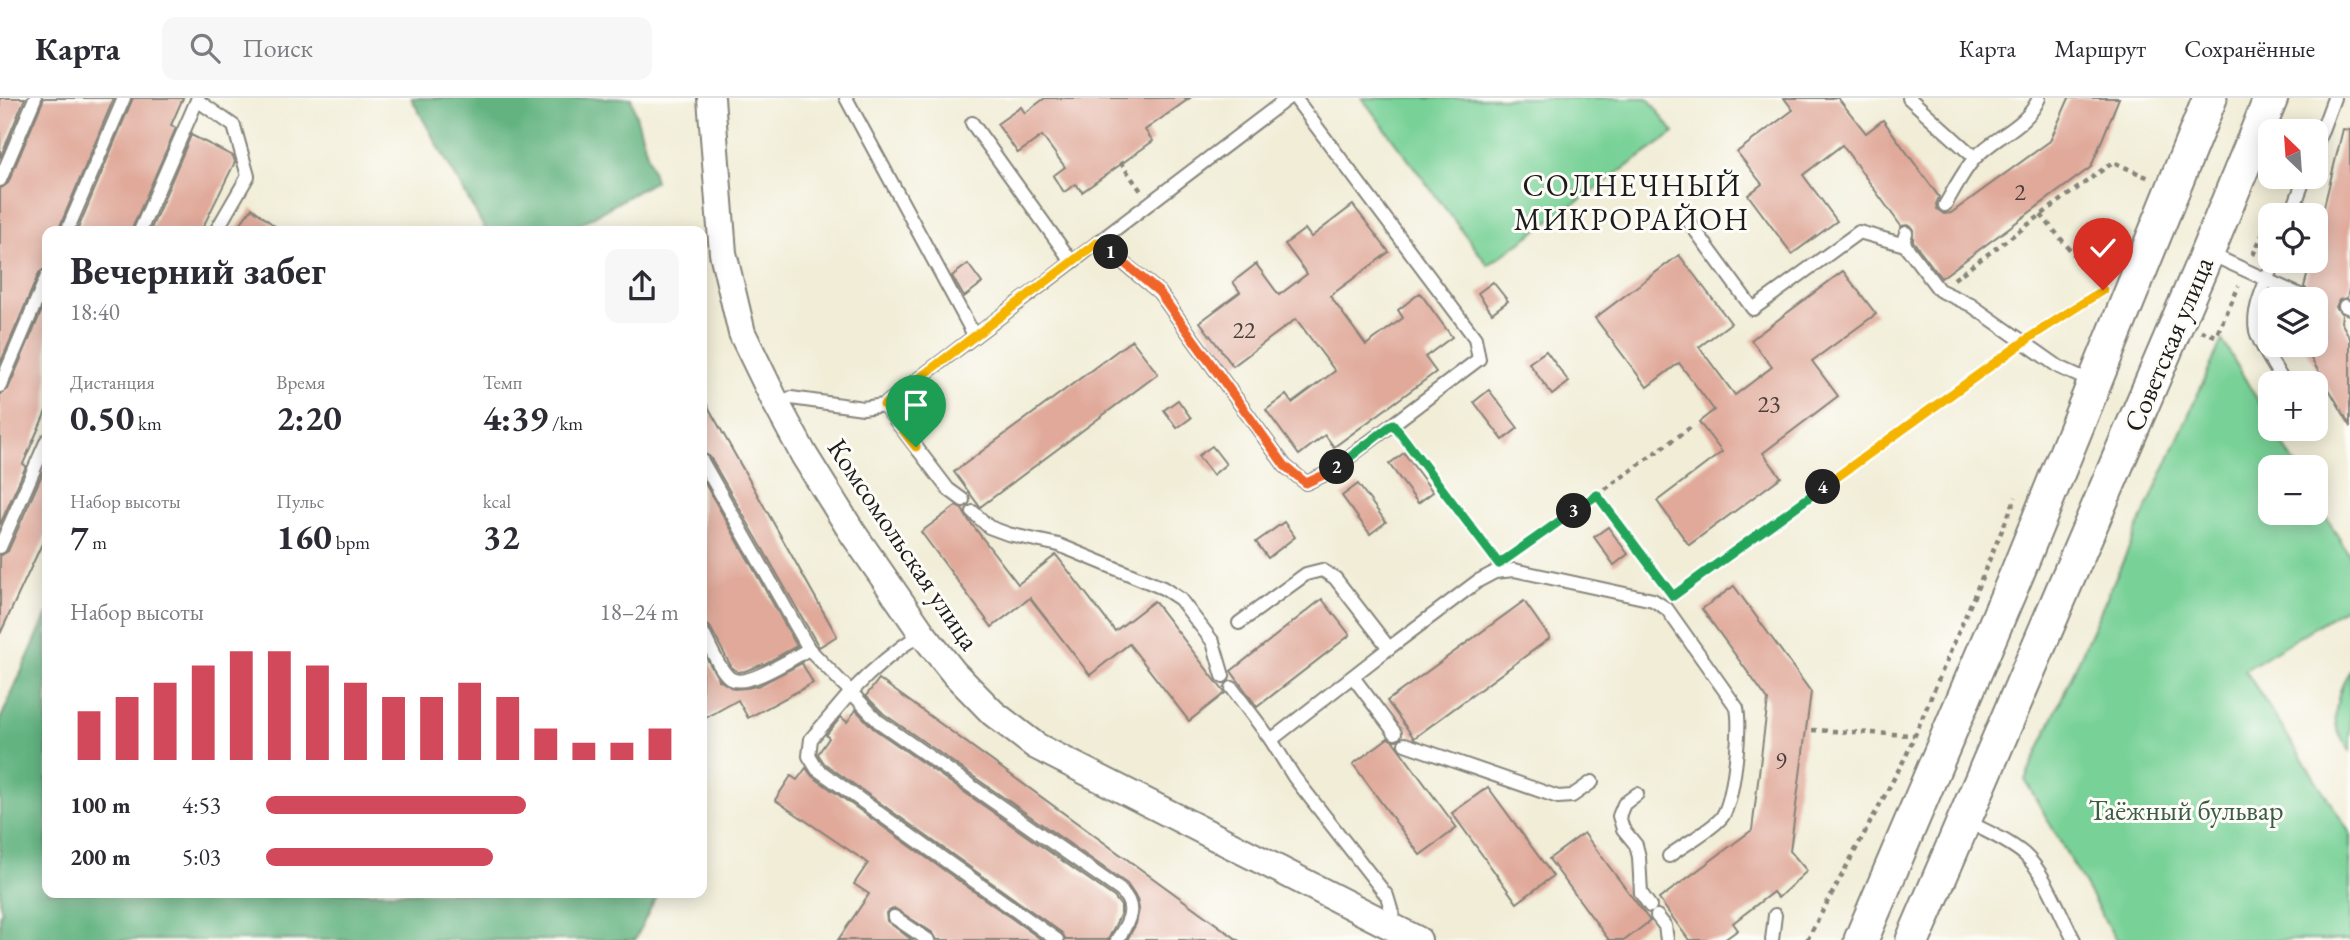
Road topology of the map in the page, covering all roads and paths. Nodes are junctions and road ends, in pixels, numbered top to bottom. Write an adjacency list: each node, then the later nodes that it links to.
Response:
1 (34, 98): 18 (lane)
2 (124, 98): 23 (lane)
3 (711, 98): 41 (street, Комсомольская улица)
4 (846, 98): 36 (lane)
5 (1288, 98): 26 (lane)
6 (1295, 98): 43 (lane)
7 (1909, 98): 15 (lane)
8 (2039, 98): 15 (lane)
9 (2210, 98): 39 (street, Советская улица)
10 (2271, 98): 27 (street, Советская улица)
11 (2334, 98): 13 (lane)
12 (198, 99): 24 (lane); 25 (lane)
13 (2326, 119)
14 (972, 123): 28 (lane)
15 (1975, 158): 20 (lane)
16 (1120, 162): 19 (path)
17 (2150, 179): 22 (path)
18 (0, 180)
19 (1144, 194)
20 (1945, 205)
21 (1684, 215): 33 (lane)
22 (2041, 215): 33 (path); 34 (path)
23 (68, 226)
24 (142, 226)
25 (219, 226)
26 (1098, 242): 28 (lane); 43 (lane)
27 (2207, 253): 30 (lane); 55 (street, Советская улица)
28 (1072, 262): 36 (lane)
29 (2270, 273): 30 (lane)
30 (2267, 280): 31 (lane); 38 (lane)
31 (2282, 287)
32 (42, 288): 40 (lane)
33 (1939, 290): 37 (lane)
34 (2103, 290): 35 (path); 37 (path)
35 (2098, 302)
36 (974, 335): 42 (lane)
37 (2023, 342): 39 (lane); 48 (path)
38 (2278, 371)
39 (2096, 383): 53 (street, Советская улица)
40 (0, 386)
41 (776, 403): 42 (lane); 57 (street, Комсомольская улица)
42 (884, 405): 49 (lane)
43 (1393, 424): 52 (path)
44 (1694, 425): 48 (path)
45 (42, 451): 51 (lane)
46 (707, 469): 60 (lane)
47 (2021, 485): 67 (path)
48 (1597, 495): 52 (path)
49 (963, 500)
50 (973, 512): 61 (lane)
51 (0, 547)
52 (1499, 564): 54 (path)
53 (2018, 570): 55 (street); 83 (street, Советская улица)
54 (1478, 581): 59 (lane); 73 (lane)
55 (2062, 589): 72 (street, Советская улица)
56 (1239, 623): 59 (lane)
57 (922, 633): 64 (lane); 76 (street, Комсомольская улица)
58 (707, 640): 60 (lane)
59 (1390, 648): 62 (lane)
60 (809, 649): 64 (lane)
61 (1223, 677)
62 (1353, 677): 66 (lane); 68 (lane)
63 (1232, 688): 68 (lane)
64 (850, 692): 78 (lane); 79 (lane)
65 (1812, 730): 67 (path)
66 (1395, 733)
67 (1914, 735): 82 (path)
68 (1271, 740): 76 (lane)
69 (1405, 744): 70 (lane)
70 (1592, 782)
71 (1637, 794): 80 (lane)
72 (1966, 820): 84 (street, Советская улица); 85 (lane)
73 (1669, 856)
74 (1775, 915): 81 (lane)
75 (894, 917): 77 (lane)
76 (1408, 935)
77 (928, 940)
78 (1057, 940)
79 (1117, 940)
80 (1667, 940)
81 (1772, 940)
82 (1807, 940)
83 (1861, 940)
84 (1913, 940)
85 (2074, 940)

